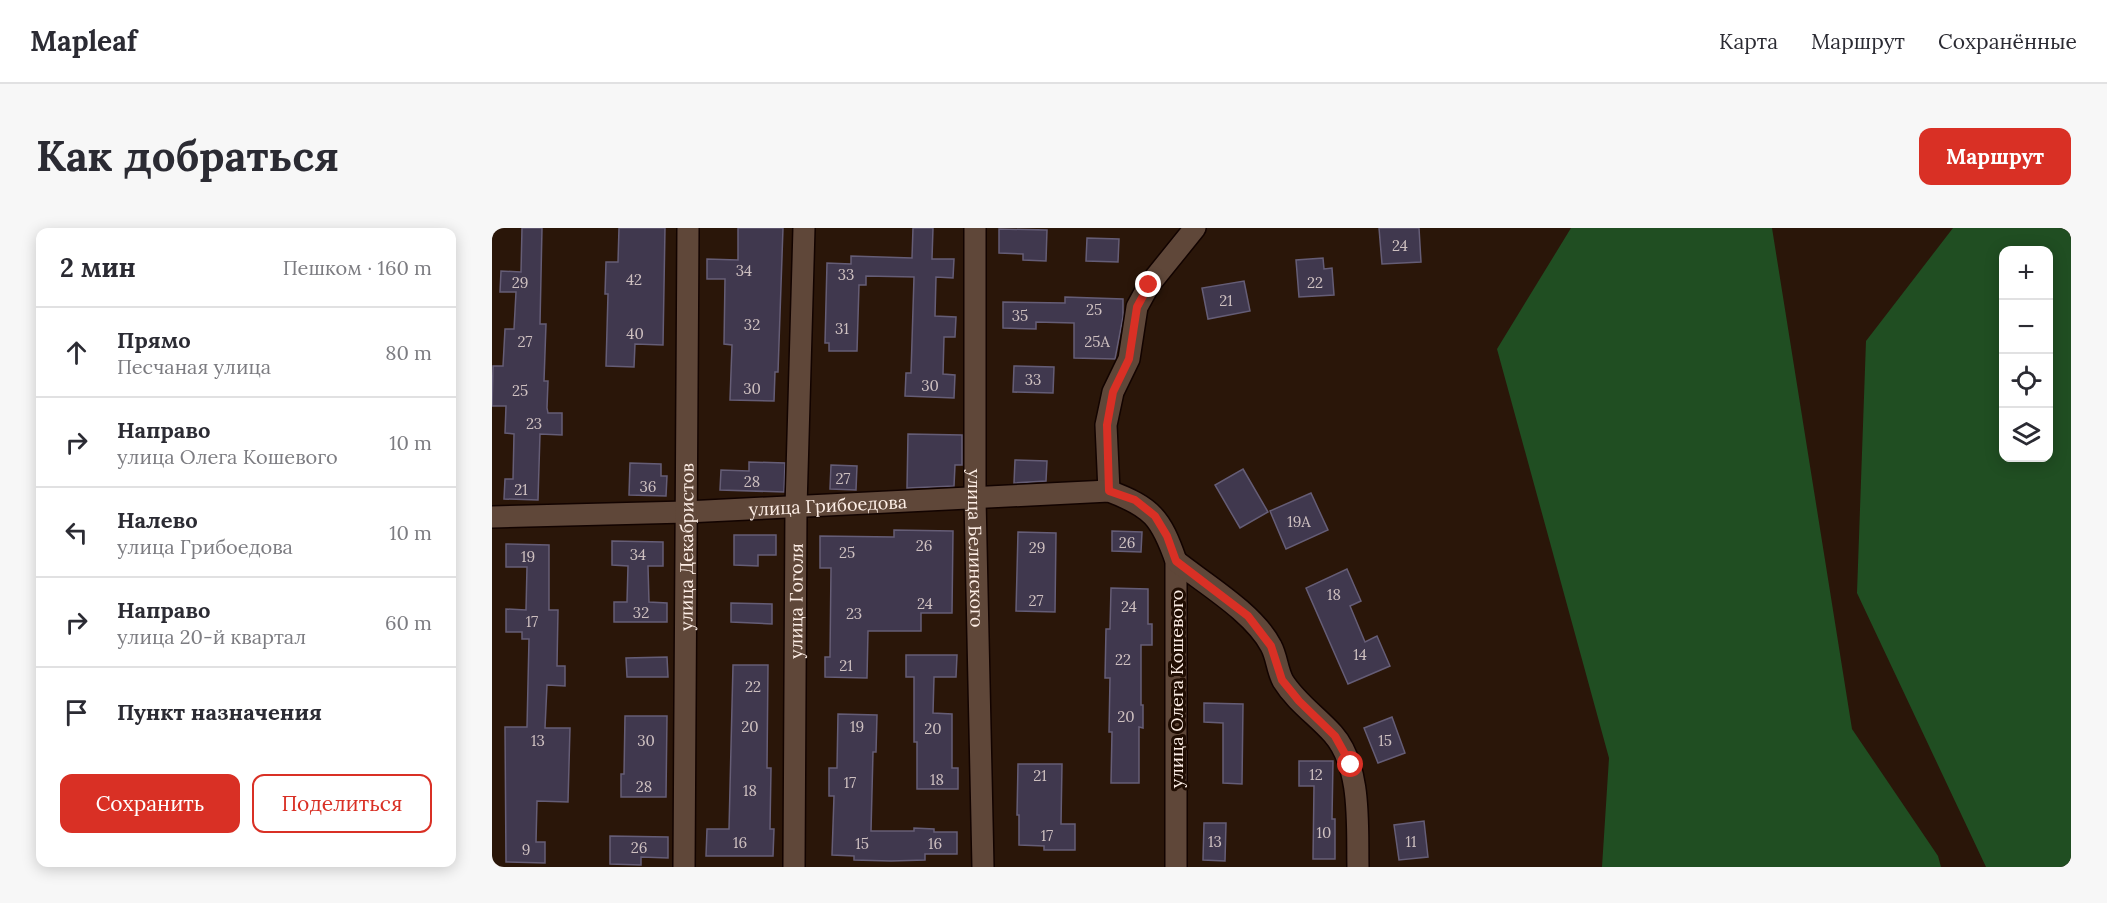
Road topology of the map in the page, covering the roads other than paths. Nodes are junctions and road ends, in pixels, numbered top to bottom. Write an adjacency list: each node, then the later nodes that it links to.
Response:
1 (688, 228): 8 (street, улица Декабристов)
2 (804, 228): 7 (street, улица Гоголя)
3 (975, 228): 6 (street, улица Белинского)
4 (1195, 228): 5 (street)
5 (1109, 491): 6 (street, улица Грибоедова); 9 (street, улица Грибоедова)
6 (975, 499): 7 (street, улица Грибоедова); 14 (street, улица Белинского)
7 (796, 507): 8 (street, улица Грибоедова); 13 (street, улица Гоголя)
8 (686, 512): 10 (street, улица Грибоедова); 12 (street, улица Декабристов)
9 (1155, 516): 11 (street, улица Олега Кошевого)
10 (492, 517)
11 (1176, 561): 15 (street, улица Олега Кошевого); 16 (street)
12 (684, 867)
13 (794, 867)
14 (983, 867)
15 (1176, 867)
16 (1358, 867)

